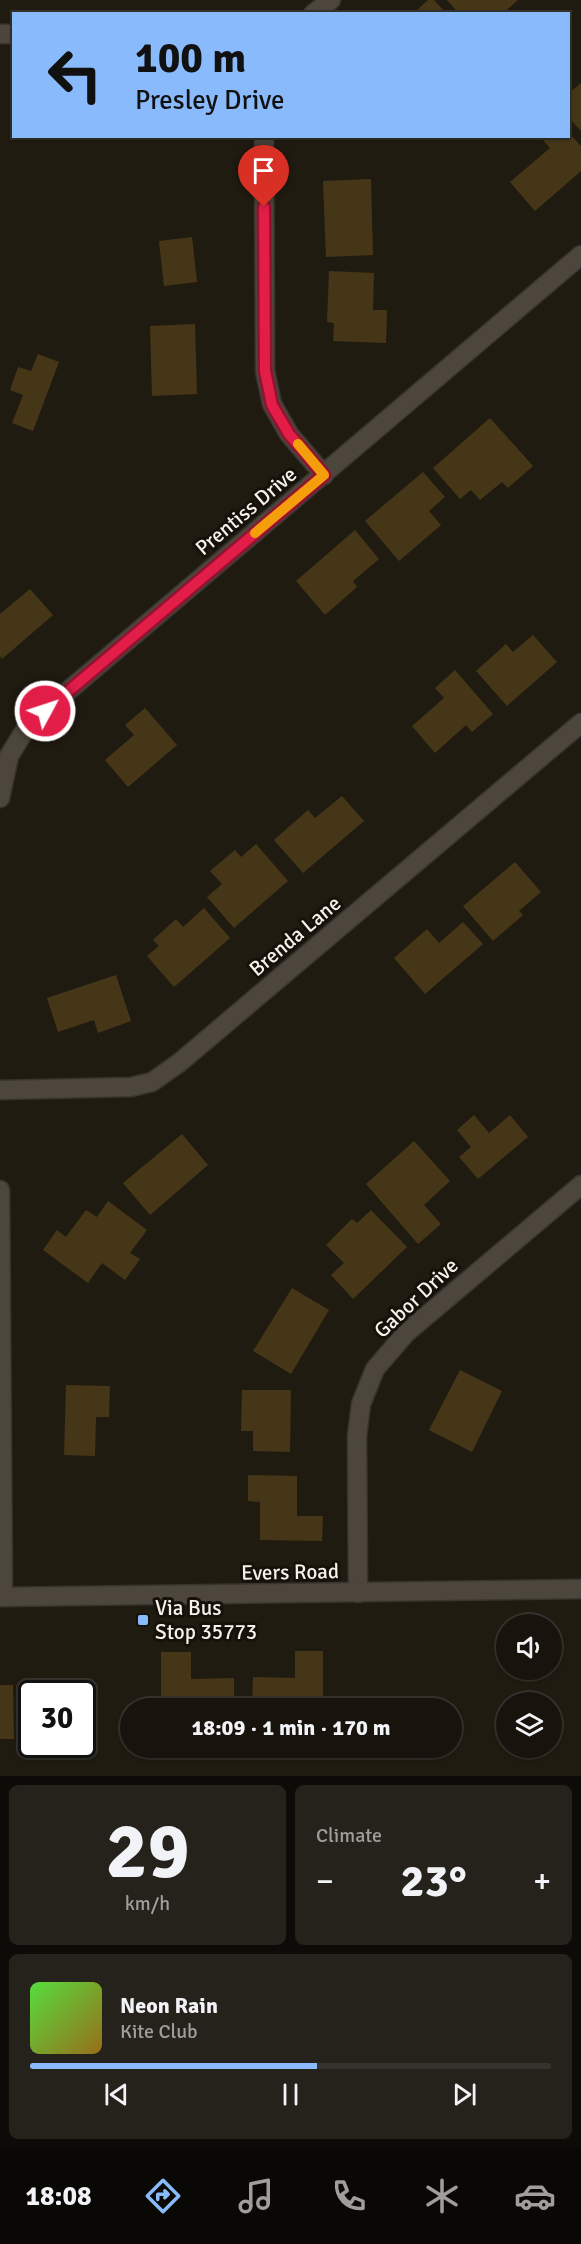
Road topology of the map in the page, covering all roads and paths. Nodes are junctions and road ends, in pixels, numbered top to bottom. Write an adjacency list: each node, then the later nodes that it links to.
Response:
1 (331, 0): 2 (street)
2 (316, 12)
3 (264, 138): 5 (street)
4 (581, 255): 5 (street, Prentiss Drive)
5 (324, 475): 7 (street, Prentiss Drive)
6 (581, 723): 8 (street, Brenda Lane)
7 (0, 798)
8 (0, 1090)
9 (581, 1185): 12 (street, Gabor Drive)
10 (0, 1190): 13 (street)
11 (581, 1589): 12 (street, Evers Road)
12 (358, 1593): 13 (street, Evers Road)
13 (1, 1597)

